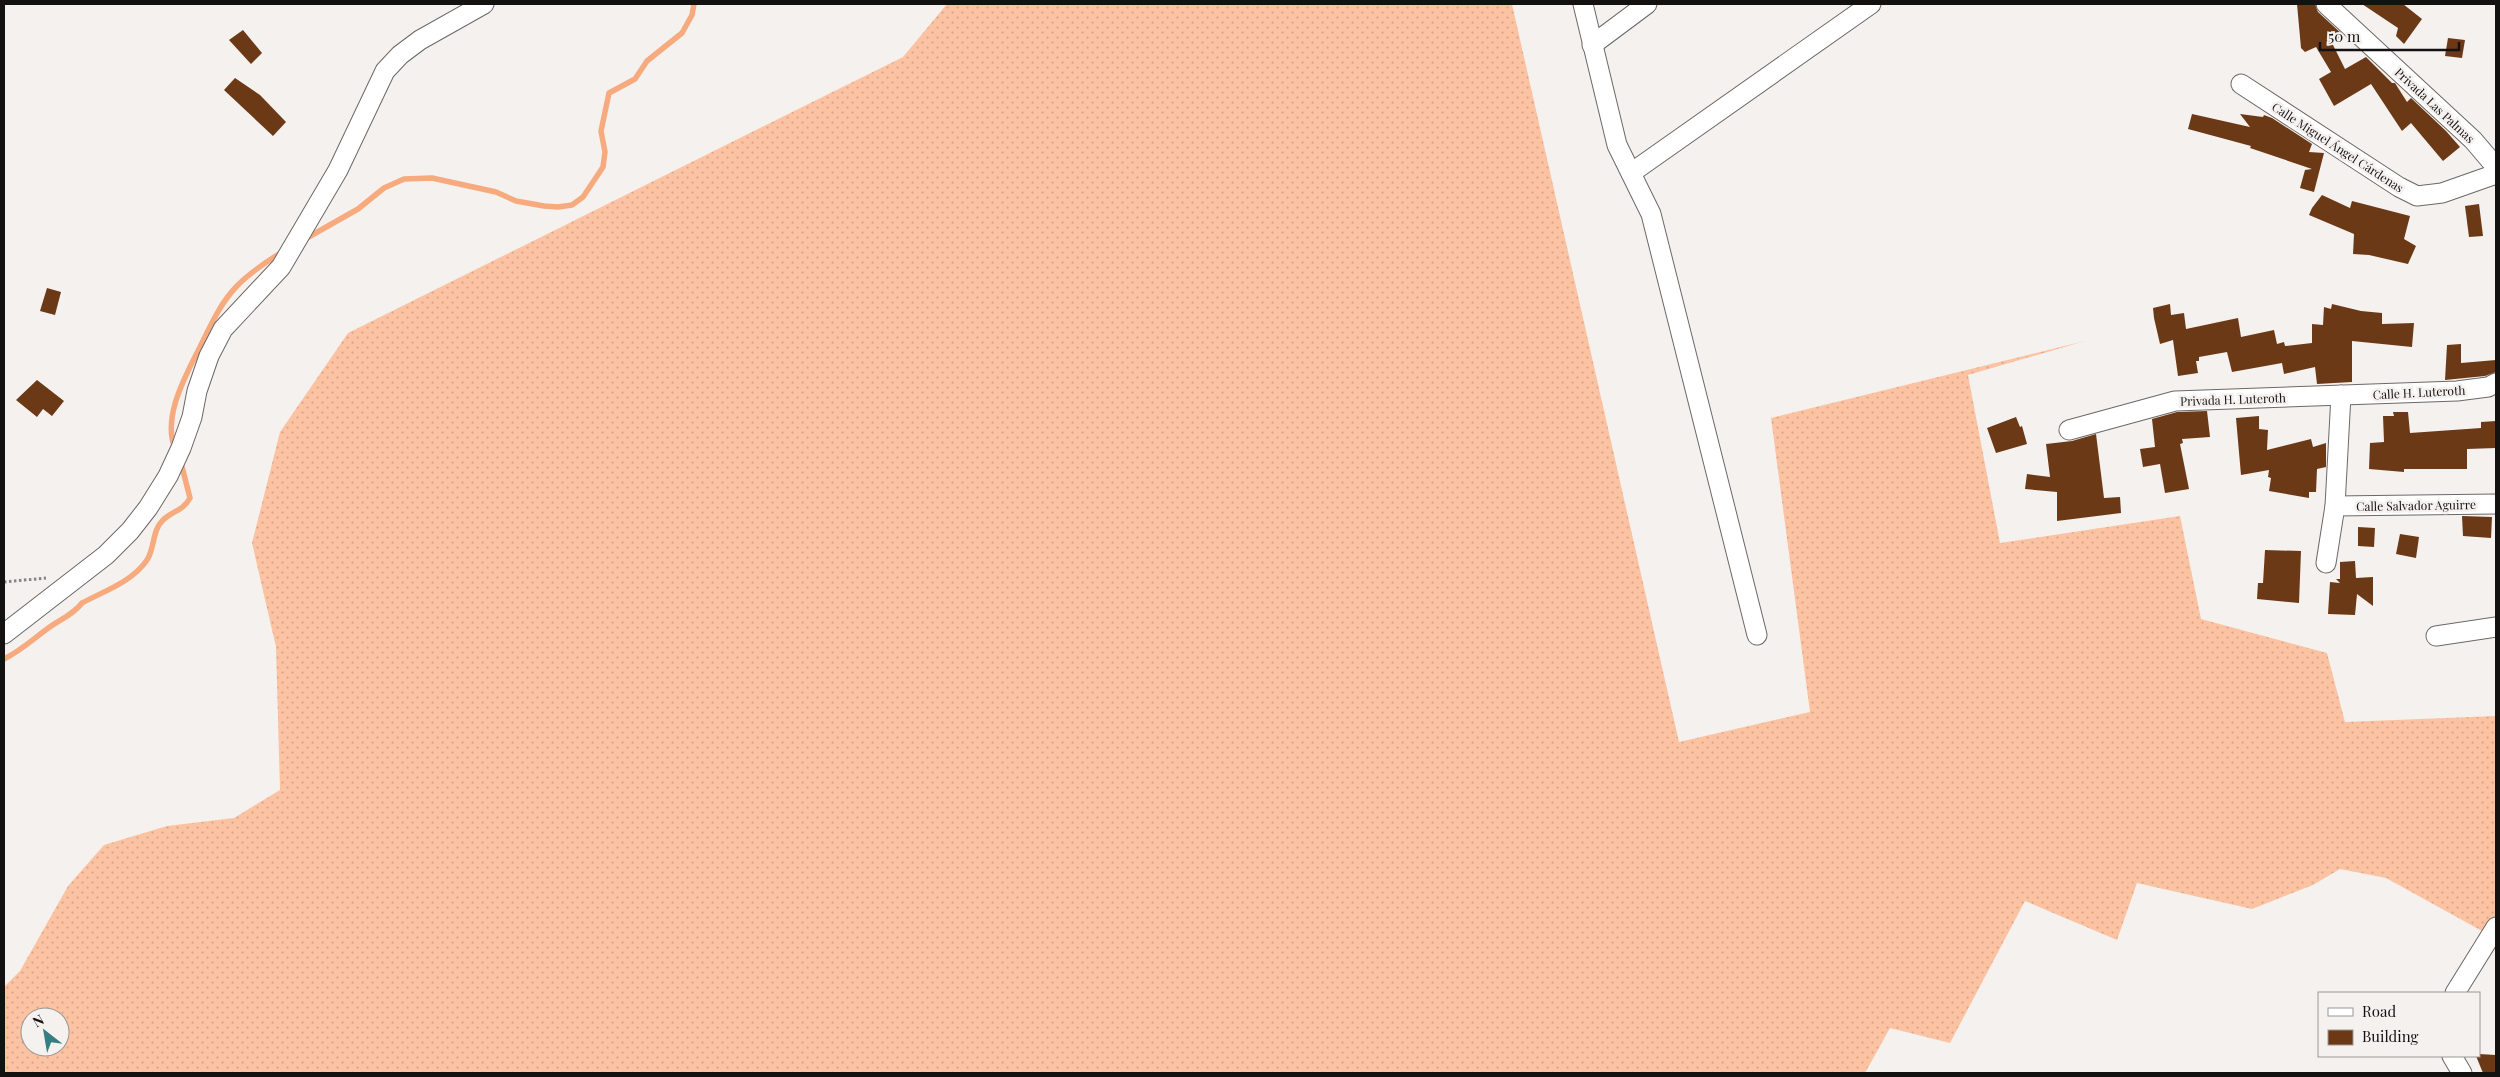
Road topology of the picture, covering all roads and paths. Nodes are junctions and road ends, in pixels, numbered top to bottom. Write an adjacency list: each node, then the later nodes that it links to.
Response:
1 (484, 4): 18 (street)
2 (1583, 4): 6 (street)
3 (1647, 4): 6 (street)
4 (1871, 4): 9 (street)
5 (2326, 4): 8 (street, Privada Las Palmas)
6 (1592, 46): 9 (street)
7 (2241, 84): 10 (street, Calle Miguel Ángel Cárdenas)
8 (2496, 167)
9 (1631, 173): 19 (street)
10 (2496, 174)
11 (2496, 384): 12 (street, Calle H. Luteroth)
12 (2342, 396): 13 (street, Privada H. Luteroth); 15 (street)
13 (2069, 430)
14 (2496, 504): 15 (street, Calle Salvador Aguirre)
15 (2335, 506): 16 (street)
16 (2326, 563)
17 (2496, 627): 20 (street)
18 (4, 634)
19 (1757, 635)
20 (2436, 636)
21 (2496, 927): 22 (street)
22 (2456, 992)
23 (2453, 1057): 24 (street)
24 (2462, 1073)

